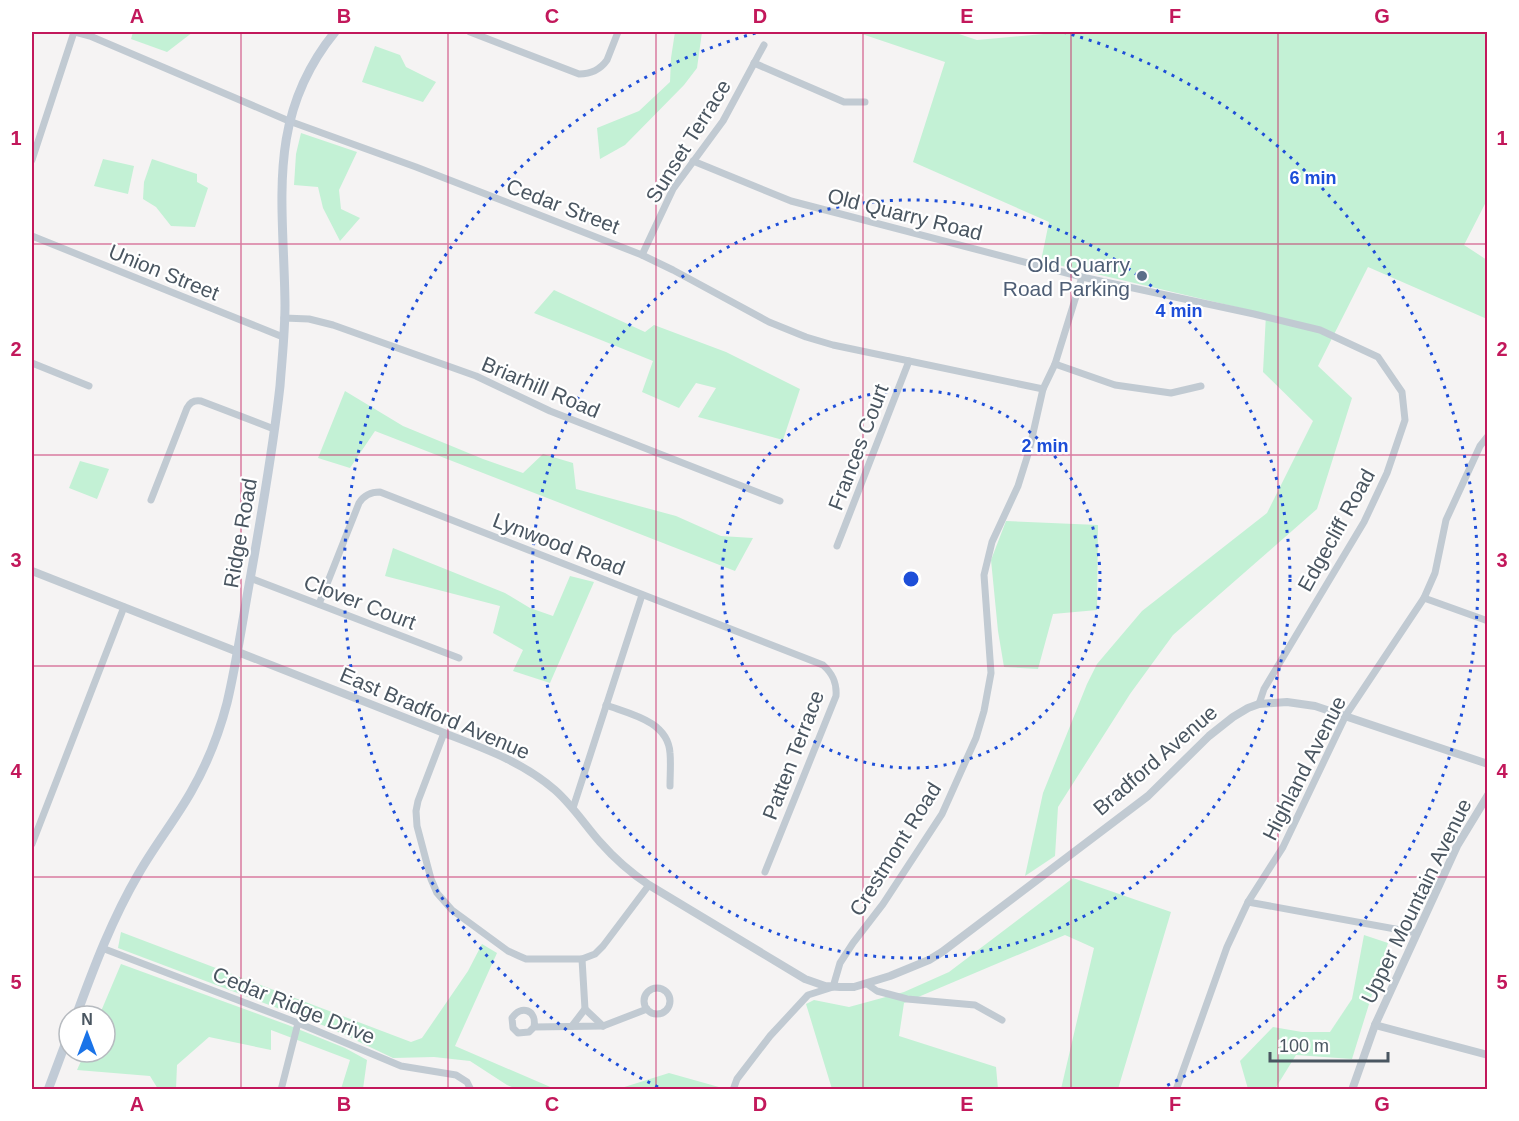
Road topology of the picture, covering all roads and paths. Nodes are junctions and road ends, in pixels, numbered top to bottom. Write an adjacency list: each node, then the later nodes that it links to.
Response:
1 (75, 32): 8 (street, Cedar Street); 9 (street)
2 (335, 32): 8 (main road, Ridge Road)
3 (470, 32): 4 (street)
4 (618, 32)
5 (764, 45): 6 (street, Sunset Terrace)
6 (754, 63): 7 (street); 10 (street, Sunset Terrace)
7 (865, 102)
8 (289, 121): 12 (street, Cedar Street); 15 (main road, Ridge Road)
9 (32, 160)
10 (693, 161): 12 (street, Sunset Terrace); 13 (street, Old Quarry Road)
11 (32, 236): 16 (street, Union Street)
12 (642, 255): 17 (street, Cedar Street)
13 (1082, 277): 14 (street, Old Quarry Road); 19 (street, Crestmont Road)
14 (1254, 314): 37 (street, Edgecliff Road)
15 (284, 318): 16 (main road, Ridge Road); 26 (street, Briarhill Road)
16 (283, 337): 23 (main road, Ridge Road)
17 (909, 361): 22 (street, Cedar Street); 27 (street, Frances Court)
18 (32, 363): 20 (street)
19 (1055, 364): 21 (street); 22 (street, Crestmont Road)
20 (89, 386)
21 (1201, 386)
22 (1043, 389): 54 (street, Crestmont Road)
23 (274, 429): 25 (street); 29 (main road, Ridge Road)
24 (1488, 436): 31 (street, Highland Avenue)
25 (151, 500)
26 (780, 501)
27 (837, 546)
28 (32, 571): 33 (street, East Bradford Avenue)
29 (250, 578): 32 (street, Clover Court); 35 (main road, Ridge Road)
30 (642, 595): 32 (street, Lynwood Road); 38 (street, Lynwood Road); 46 (street, Patten Terrace)
31 (1424, 598): 34 (street); 39 (street, Highland Avenue)
32 (320, 604): 36 (street, Clover Court)
33 (124, 607): 35 (street, East Bradford Avenue); 45 (street)
34 (1488, 621)
35 (237, 652): 40 (street, East Bradford Avenue); 51 (main road, Ridge Road)
36 (459, 658)
37 (1259, 704): 39 (street, Bradford Avenue); 49 (street, Bradford Avenue)
38 (606, 705): 42 (street); 44 (street, Lynwood Road)
39 (1346, 716): 41 (street, Bradford Avenue); 48 (street, Highland Avenue)
40 (444, 733): 44 (street, East Bradford Avenue); 52 (street)
41 (1488, 764)
42 (670, 786)
43 (1488, 795): 50 (street, Upper Mountain Avenue)
44 (573, 808): 47 (street, East Bradford Avenue)
45 (32, 844)
46 (765, 872)
47 (648, 885): 52 (street); 54 (street, East Bradford Avenue)
48 (1248, 902): 50 (street); 70 (street, Highland Avenue)
49 (1003, 906): 53 (street, East Bradford Avenue)
50 (1417, 933): 60 (street, Upper Mountain Avenue)
51 (102, 948): 55 (main road, Ridge Road); 59 (street, Cedar Ridge Drive)
52 (582, 959): 56 (street)
53 (867, 984): 54 (street, East Bradford Avenue); 58 (street)
54 (833, 987): 69 (street)
55 (81, 1004)
56 (585, 1009): 61 (street); 62 (street)
57 (647, 1009): 62 (street)
58 (1002, 1020)
59 (298, 1023): 67 (street); 68 (street, Cedar Ridge Drive)
60 (1375, 1025): 64 (street); 71 (street, Upper Mountain Avenue)
61 (572, 1026): 62 (street); 63 (street)
62 (603, 1026)
63 (534, 1027)
64 (1488, 1055)
65 (58, 1064): 66 (main road)
66 (48, 1089)
67 (281, 1089)
68 (471, 1089)
69 (733, 1089)
70 (1176, 1089)
71 (1352, 1089)

